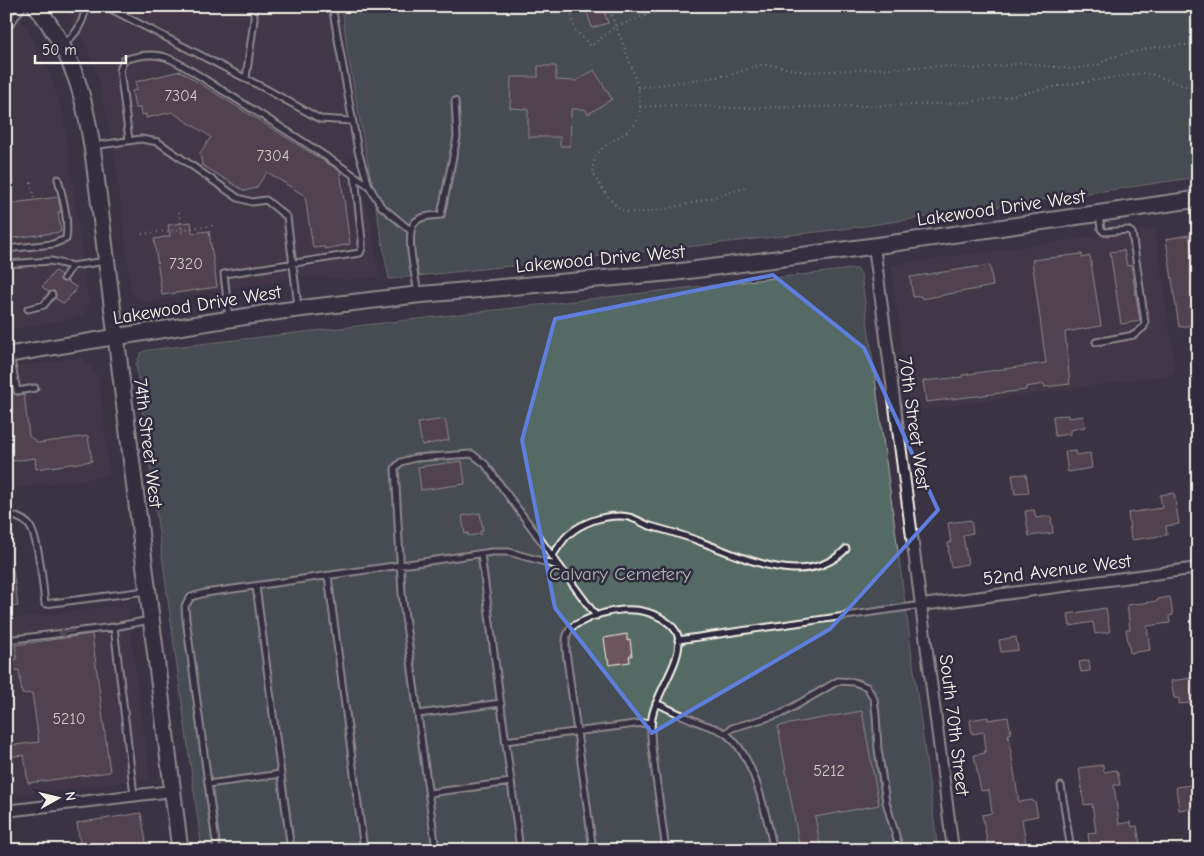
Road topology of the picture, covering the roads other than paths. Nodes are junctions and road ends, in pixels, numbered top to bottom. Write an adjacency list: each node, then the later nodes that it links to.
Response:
1 (23, 6): 7 (lane)
2 (36, 6): 8 (main road, 74th Street West)
3 (86, 6): 8 (lane)
4 (105, 6): 9 (lane)
5 (254, 6): 9 (lane)
6 (332, 6): 11 (lane)
7 (6, 30)
8 (63, 45): 13 (main road, 74th Street West)
9 (246, 78): 11 (lane)
10 (455, 101): 19 (lane)
11 (352, 121): 16 (lane)
12 (130, 140): 13 (lane); 14 (lane); 24 (lane)
13 (92, 146): 22 (main road, 74th Street West)
14 (355, 176): 16 (lane); 24 (lane)
15 (58, 179): 21 (lane)
16 (369, 186): 19 (lane)
17 (1198, 199): 18 (main road, Lakewood Drive West)
18 (1099, 214): 20 (main road, Lakewood Drive West); 33 (lane)
19 (410, 230): 28 (lane)
20 (874, 246): 28 (main road, Lakewood Drive West); 46 (street, 70th Street West)
21 (6, 249)
22 (106, 261): 25 (lane); 32 (main road, 74th Street West)
23 (6, 264): 25 (lane)
24 (293, 264): 30 (lane); 31 (lane)
25 (72, 266): 26 (lane)
26 (64, 278)
27 (52, 295): 29 (lane)
28 (418, 295): 30 (main road, Lakewood Drive West)
29 (28, 309)
30 (298, 309): 31 (main road, Lakewood Drive West)
31 (229, 319): 32 (main road, Lakewood Drive West)
32 (115, 337): 34 (main road, Lakewood Drive West); 45 (main road, 74th Street West)
33 (1096, 342)
34 (8, 354): 35 (lane)
35 (35, 388)
36 (6, 514): 45 (lane)
37 (846, 549): 39 (lane)
38 (481, 554): 40 (lane); 41 (lane); 52 (lane)
39 (553, 555): 40 (lane); 41 (lane)
40 (400, 566): 43 (lane); 54 (lane)
41 (560, 566): 47 (lane)
42 (1198, 568): 46 (street, 52nd Avenue West)
43 (328, 576): 44 (lane); 70 (lane)
44 (256, 586): 59 (lane); 61 (lane)
45 (147, 591): 48 (main road, 74th Street West)
46 (922, 604): 51 (lane); 77 (street, South 70th Street)
47 (596, 616): 51 (lane); 56 (lane)
48 (151, 620): 49 (lane); 63 (main road, 74th Street West)
49 (114, 626): 50 (lane, one-way to 50); 65 (lane)
50 (6, 640)
51 (678, 640): 53 (lane)
52 (501, 703): 54 (lane); 58 (lane)
53 (656, 703): 55 (lane); 57 (lane)
54 (418, 714): 64 (lane)
55 (651, 722): 56 (lane); 74 (lane)
56 (576, 731): 58 (lane); 73 (lane)
57 (726, 734): 75 (lane); 76 (lane)
58 (506, 740): 60 (lane)
59 (281, 774): 61 (lane); 69 (lane)
60 (511, 782): 64 (lane); 72 (lane)
61 (208, 784): 68 (lane)
62 (1061, 786): 78 (lane)
63 (172, 792): 65 (street); 67 (main road, 74th Street West)
64 (429, 793): 71 (lane)
65 (134, 796): 66 (street)
66 (6, 811)
67 (180, 850)
68 (217, 850)
69 (291, 850)
70 (364, 850)
71 (436, 850)
72 (520, 850)
73 (593, 850)
74 (666, 850)
75 (774, 850)
76 (900, 850)
77 (953, 850)
78 (1071, 850)

